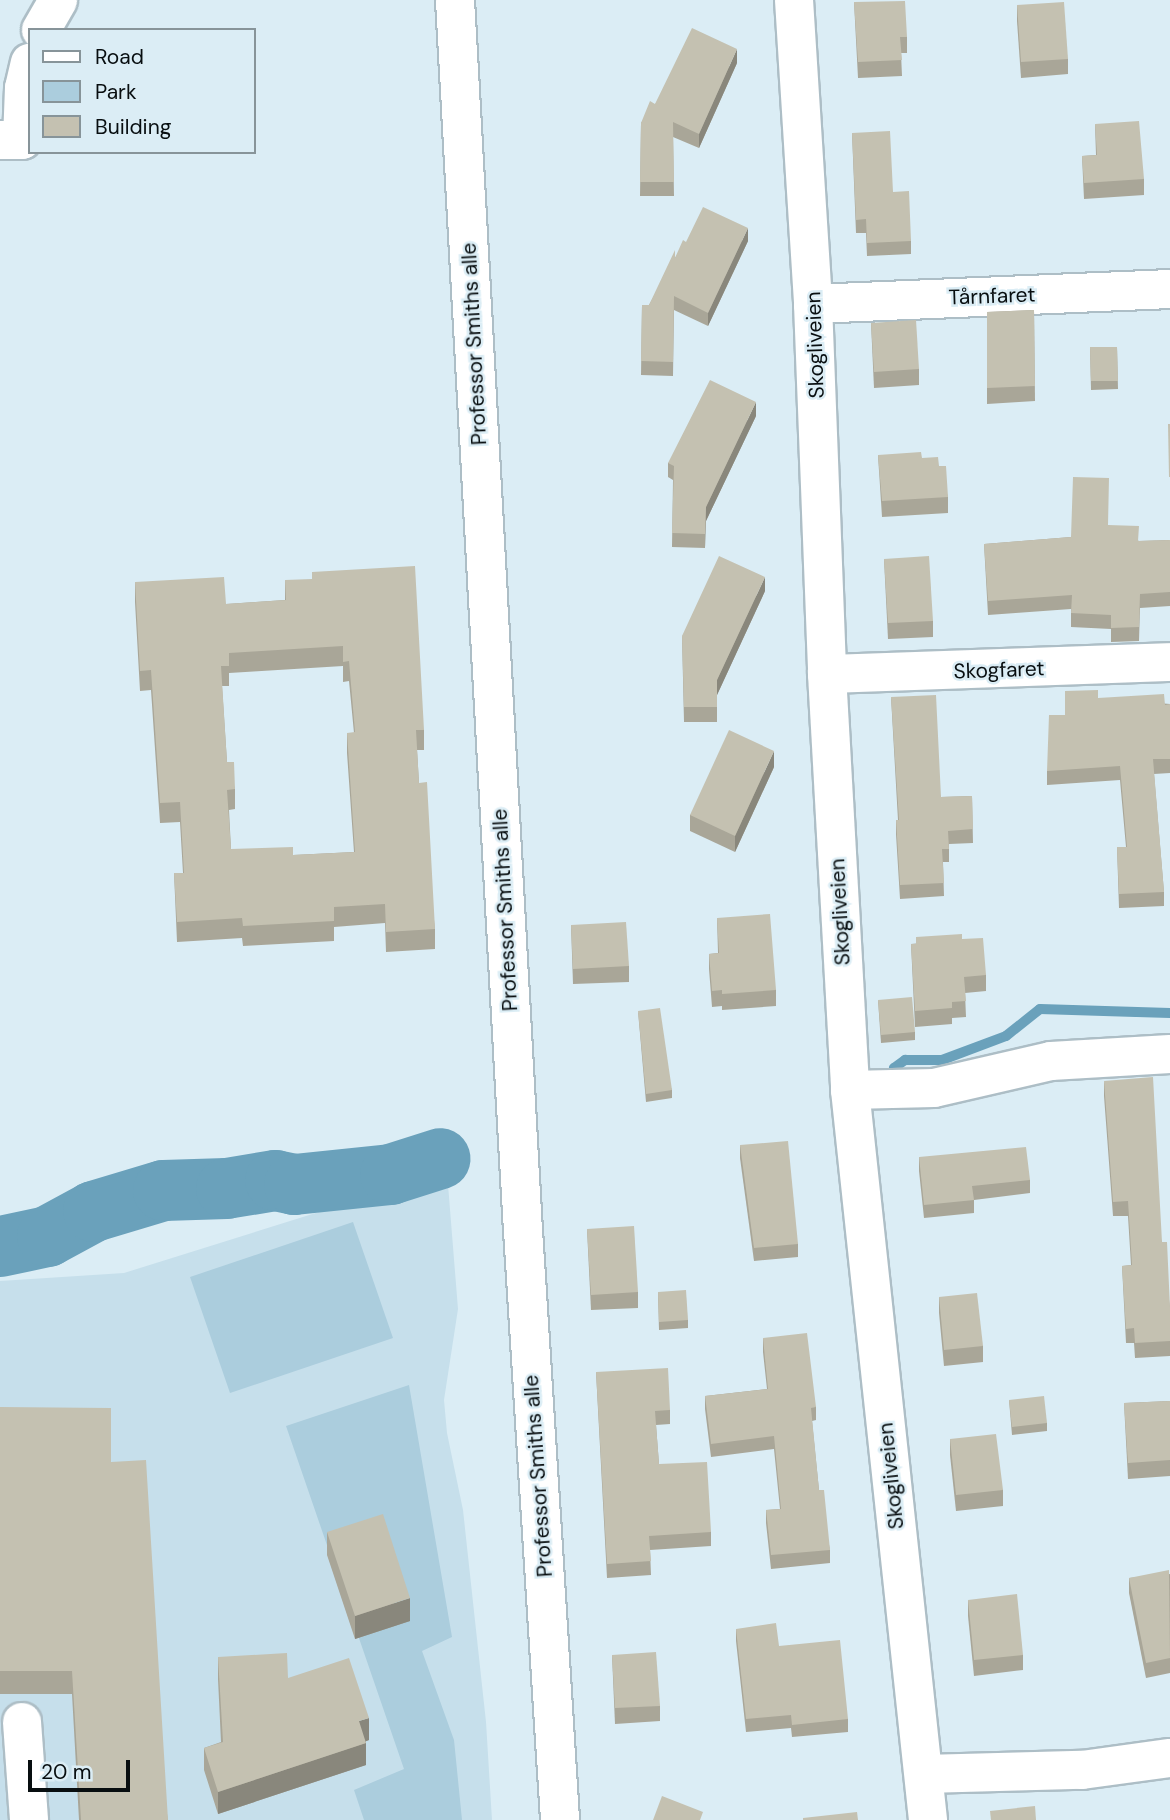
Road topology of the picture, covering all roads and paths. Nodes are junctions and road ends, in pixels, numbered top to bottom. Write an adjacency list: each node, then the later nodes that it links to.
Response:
1 (58, 0): 4 (street)
2 (455, 0): 17 (street, Professor Smiths alle)
3 (794, 0): 8 (street, Skogliveien)
4 (42, 28)
5 (28, 73): 6 (street)
6 (0, 140)
7 (1170, 289): 8 (street, Tårnfaret)
8 (813, 304): 10 (street, Skogliveien)
9 (1170, 662): 10 (street, Skogfaret)
10 (827, 674): 12 (street, Skogliveien)
11 (1170, 1055): 12 (street)
12 (849, 1090): 15 (street, Skogliveien)
13 (22, 1721): 16 (street)
14 (1170, 1758): 15 (street)
15 (924, 1774): 18 (street, Skogliveien)
16 (29, 1820)
17 (561, 1820)
18 (928, 1820)

